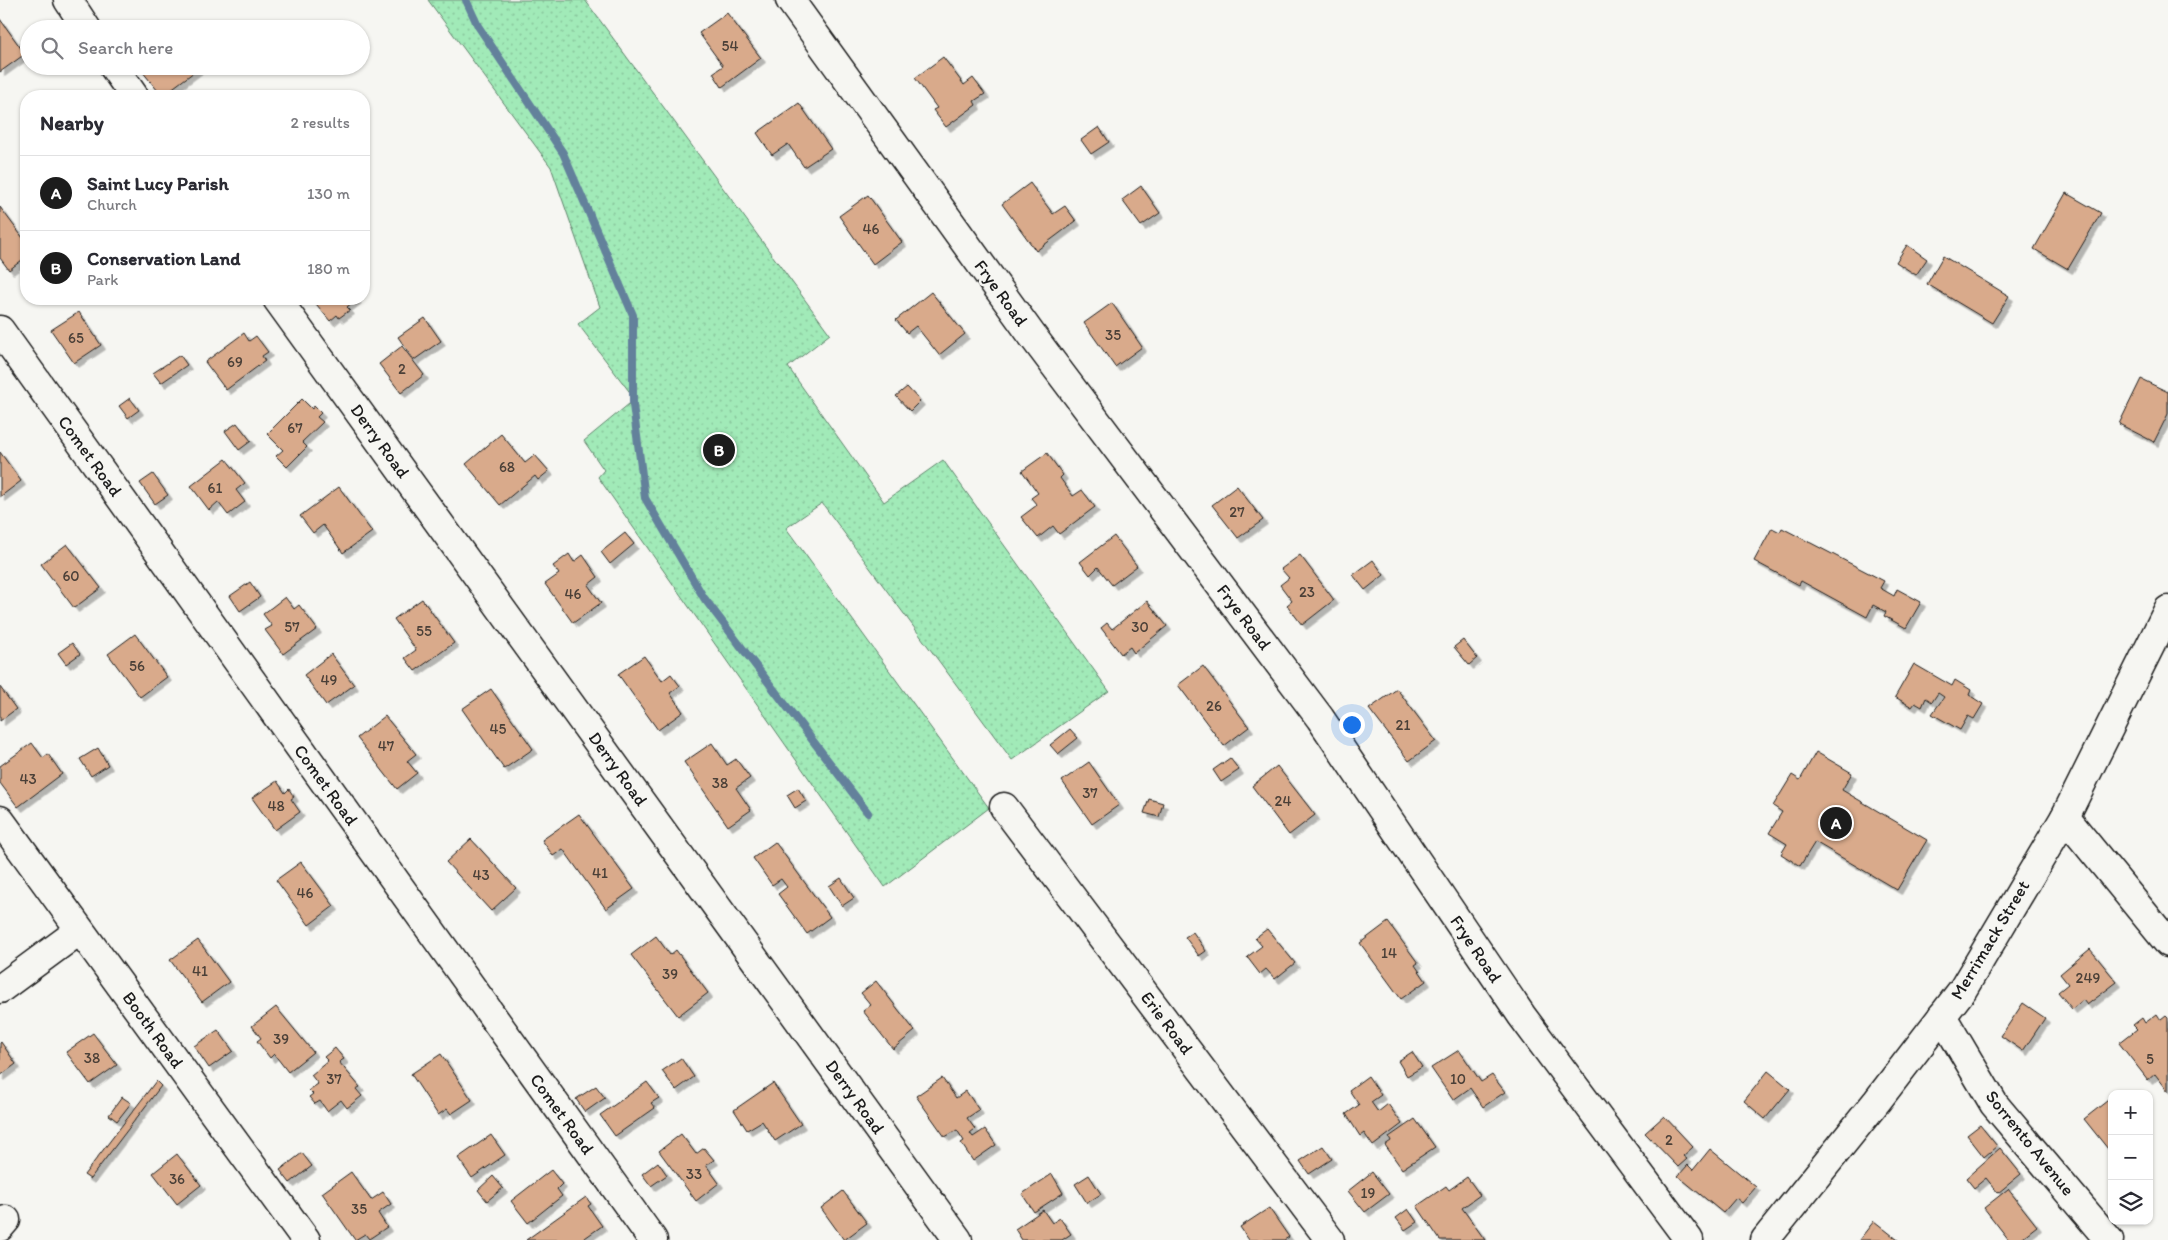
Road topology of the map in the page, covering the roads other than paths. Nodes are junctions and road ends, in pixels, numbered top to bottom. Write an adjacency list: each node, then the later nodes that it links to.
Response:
1 (68, 0): 3 (street)
2 (790, 0): 20 (street, Frye Road)
3 (81, 20)
4 (119, 75): 5 (street)
5 (130, 90)
6 (281, 305): 18 (street, Derry Road)
7 (0, 330): 17 (street, Comet Road)
8 (2168, 610): 10 (street, Merrimack Street)
9 (1004, 807): 19 (street, Erie Road)
10 (2066, 817): 13 (street); 15 (street, Merrimack Street)
11 (0, 820): 12 (street, Booth Road)
12 (80, 930): 14 (street); 16 (street, Booth Road)
13 (2168, 943)
14 (0, 989)
15 (1942, 1016): 21 (street, Merrimack Street); 22 (street, Sorrento Avenue)
16 (306, 1240)
17 (653, 1240)
18 (958, 1240)
19 (1330, 1240)
20 (1689, 1240)
21 (1765, 1240)
22 (2109, 1240)

